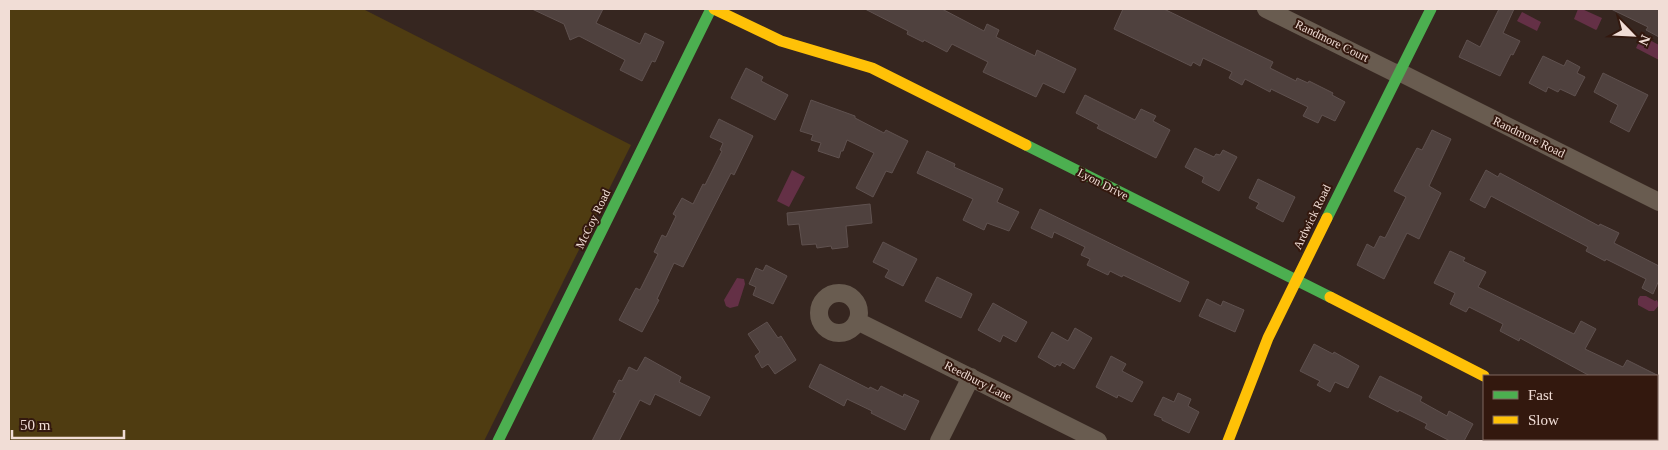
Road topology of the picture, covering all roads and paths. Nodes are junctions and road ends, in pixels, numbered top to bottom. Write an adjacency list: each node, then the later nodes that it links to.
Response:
1 (713, 9): 6 (street, Lyon Drive); 10 (street, McCoy Road)
2 (1266, 9): 4 (street, Randmore Court)
3 (1431, 9): 4 (street, Ardwick Road)
4 (1398, 73): 5 (street, Randmore Road); 6 (street, Ardwick Road)
5 (1659, 202)
6 (1296, 280): 8 (street, Lyon Drive); 13 (street, Ardwick Road)
7 (857, 321): 9 (street, Reedbury Lane)
8 (1483, 375)
9 (971, 377): 11 (street); 12 (street, Reedbury Lane)
10 (498, 441)
11 (939, 441)
12 (1098, 441)
13 (1228, 441)

